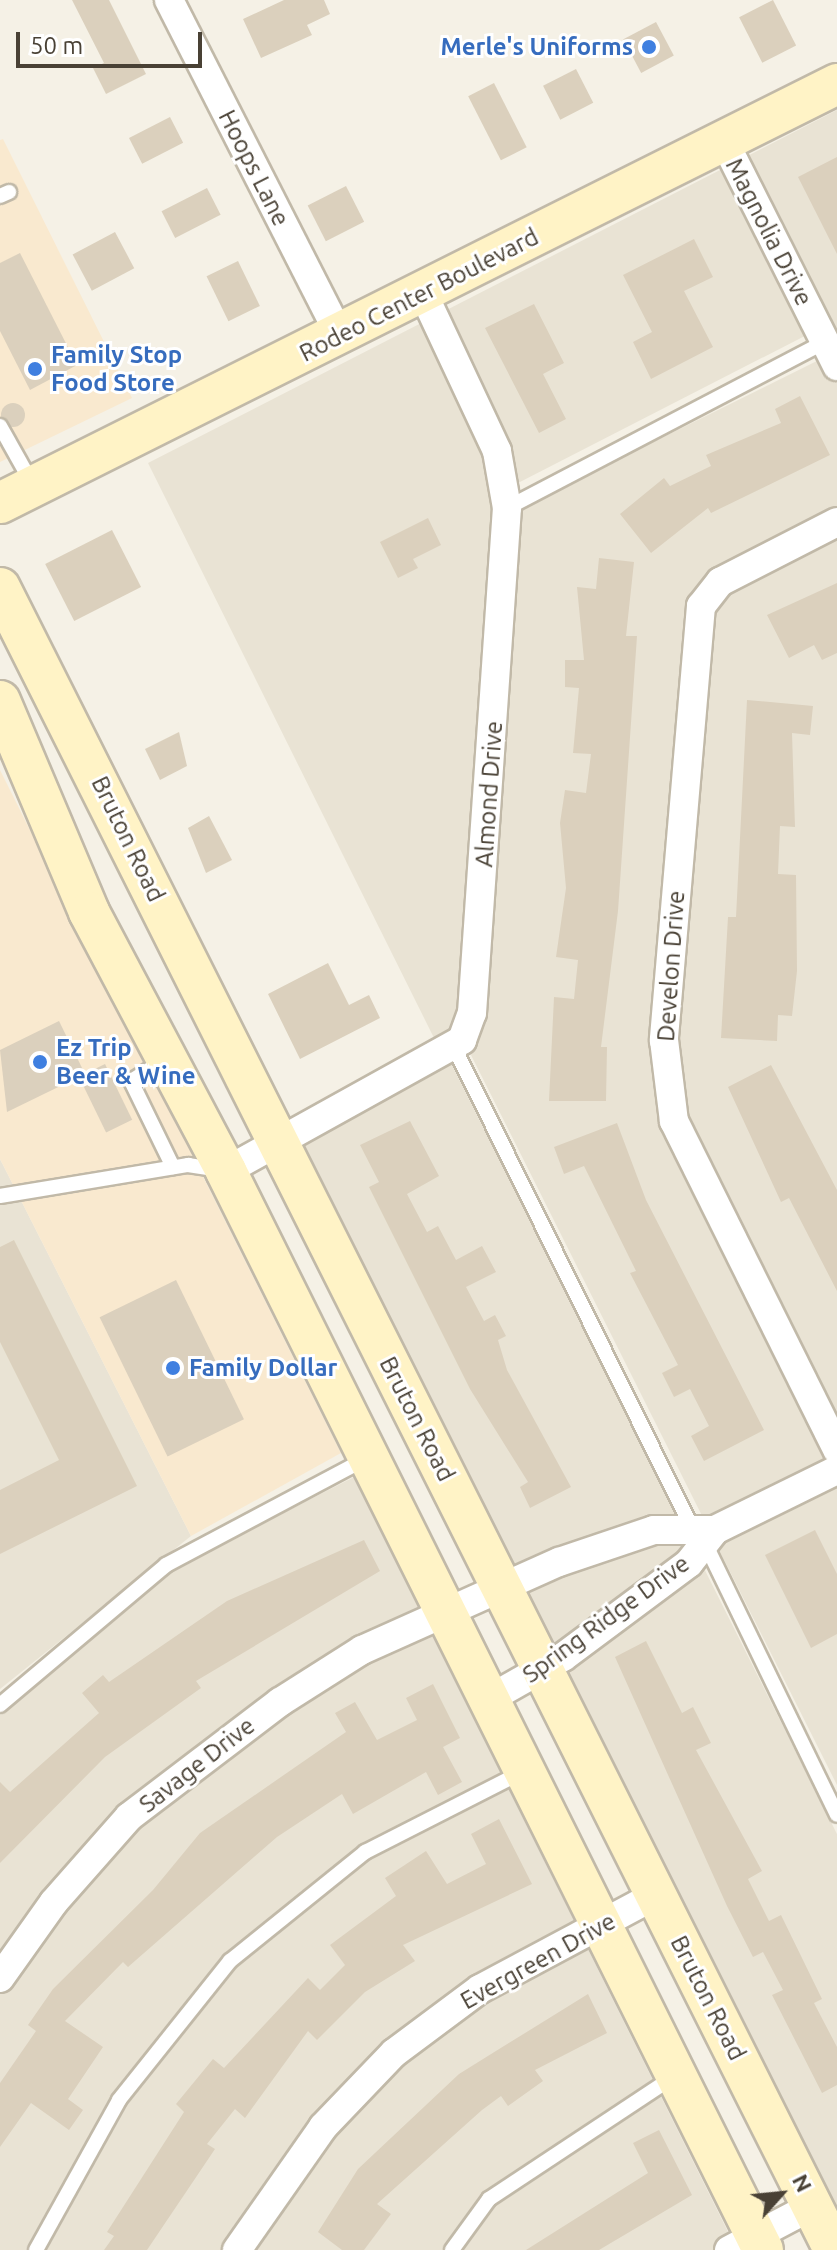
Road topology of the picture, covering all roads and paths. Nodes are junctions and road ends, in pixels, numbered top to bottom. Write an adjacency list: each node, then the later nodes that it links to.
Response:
1 (169, 0): 5 (street, Hoops Lane)
2 (837, 84): 3 (main road, Rodeo Center Boulevard)
3 (724, 141): 4 (main road, Rodeo Center Boulevard); 6 (street, Magnolia Drive)
4 (423, 293): 5 (main road, Rodeo Center Boulevard); 9 (street, Almond Drive)
5 (340, 336): 8 (main road, Rodeo Center Boulevard)
6 (831, 354): 9 (lane)
7 (0, 426): 8 (lane)
8 (17, 495)
9 (507, 508): 13 (street, Almond Drive)
10 (837, 522): 19 (street, Develon Drive)
11 (0, 588): 15 (main road, Bruton Road)
12 (0, 701): 14 (main road)
13 (453, 1045): 15 (street); 22 (lane)
14 (167, 1059): 16 (lane); 17 (main road)
15 (279, 1143): 17 (street); 23 (main road, Bruton Road)
16 (173, 1167): 17 (lane); 18 (lane)
17 (226, 1171): 20 (main road)
18 (0, 1196)
19 (837, 1450)
20 (368, 1457): 24 (main road); 27 (lane)
21 (837, 1470): 22 (street, Spring Ridge Drive)
22 (704, 1534): 23 (street, Spring Ridge Drive); 25 (street, Spring Ridge Drive); 29 (lane)
23 (502, 1588): 24 (street, Spring Ridge Drive); 25 (main road, Bruton Road)
24 (446, 1613): 26 (main road); 32 (street, Savage Drive)
25 (543, 1670): 26 (street, Spring Ridge Drive); 30 (main road, Bruton Road)
26 (489, 1699): 28 (main road)
27 (0, 1705)
28 (524, 1771): 31 (main road); 36 (lane)
29 (837, 1815)
30 (656, 1895): 31 (street, Evergreen Drive); 34 (main road, Bruton Road)
31 (602, 1925): 33 (main road); 37 (street, Evergreen Drive)
32 (0, 1978)
33 (676, 2075): 35 (main road); 38 (lane)
34 (812, 2206): 35 (street); 39 (main road, Bruton Road)
35 (749, 2245)
36 (36, 2250)
37 (237, 2250)
38 (452, 2250)
39 (834, 2250)

